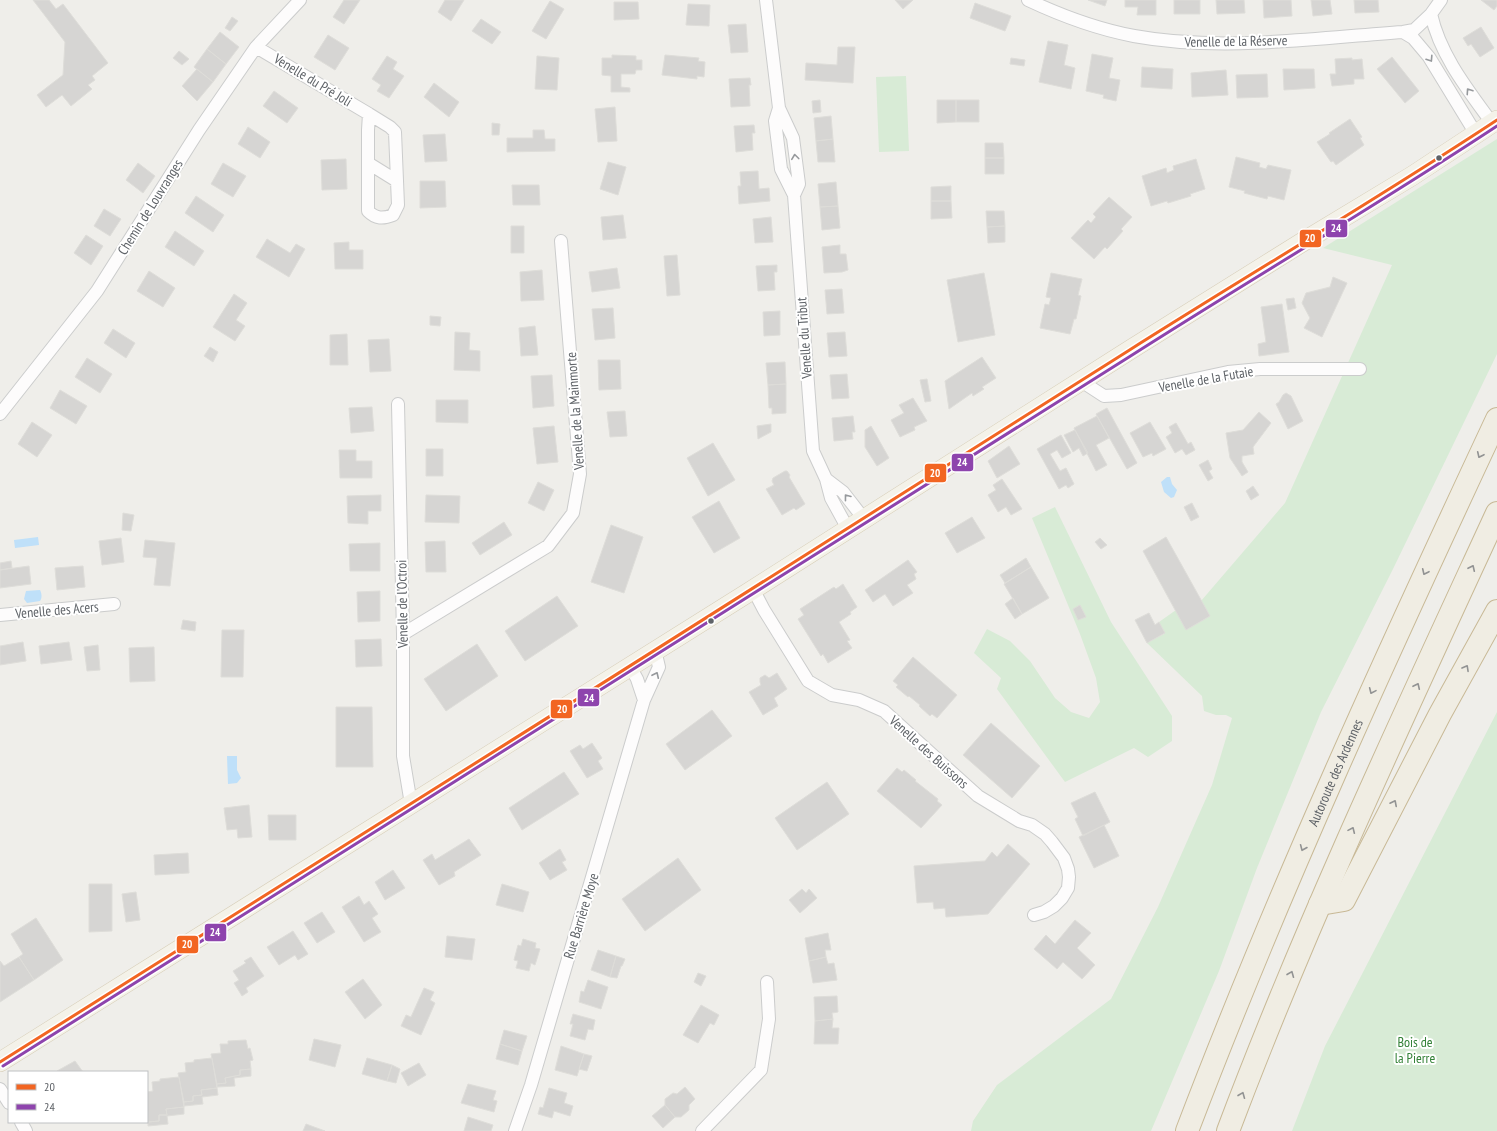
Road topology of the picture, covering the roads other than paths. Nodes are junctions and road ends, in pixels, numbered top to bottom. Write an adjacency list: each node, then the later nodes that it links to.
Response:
1 (300, 0): 7 (street, Chemin de Louvranges)
2 (766, 0): 19 (street, Venelle du Tribut)
3 (1028, 0): 6 (street, Venelle de la Réserve)
4 (1441, 0): 5 (street, Venelle de la Réserve)
5 (1431, 14): 6 (street, Venelle de la Réserve); 9 (street, one-way to 5)
6 (1402, 32): 10 (street, one-way to 10)
7 (256, 46): 8 (street, Venelle du Pré Joli); 17 (street, Chemin de Louvranges)
8 (369, 114): 11 (street, Venelle du Pré Joli); 12 (street, Venelle du Pré Joli)
9 (1494, 121): 10 (main road)
10 (1476, 134): 15 (main road)
11 (368, 163): 12 (street); 12 (street, Venelle du Pré Joli)
12 (397, 181)
13 (561, 242): 26 (street, Venelle de la Mainmorte)
14 (1360, 369): 15 (street, Venelle de la Futaie)
15 (1081, 381): 21 (main road)
16 (398, 404): 26 (street, Venelle de l'Octroi)
17 (0, 414)
18 (1497, 419): 39 (highway, Autoroute des Ardennes, one-way to 39)
19 (826, 478): 21 (street, Venelle du Tribut, one-way to 19); 21 (street, Venelle du Tribut)
20 (1497, 513): 31 (highway, one-way to 20)
21 (856, 524): 22 (main road)
22 (753, 589): 27 (main road); 32 (street, Venelle des Buissons)
23 (114, 604): 25 (street, Venelle des Acers)
24 (1497, 611): 31 (highway, one-way to 24)
25 (0, 615)
26 (403, 634): 30 (street, Venelle de l'Octroi)
27 (655, 650): 28 (main road); 29 (street, Rue Barrière Moye, one-way to 27)
28 (630, 666): 29 (street); 30 (main road)
29 (644, 700): 37 (street, Rue Barrière Moye)
30 (412, 804): 34 (main road)
31 (1320, 904): 40 (highway, one-way to 31)
32 (1034, 915)
33 (767, 982): 38 (street)
34 (0, 1062)
35 (0, 1089): 36 (street)
36 (8, 1101)
37 (515, 1131)
38 (702, 1131)
39 (1187, 1131)
40 (1228, 1131)

